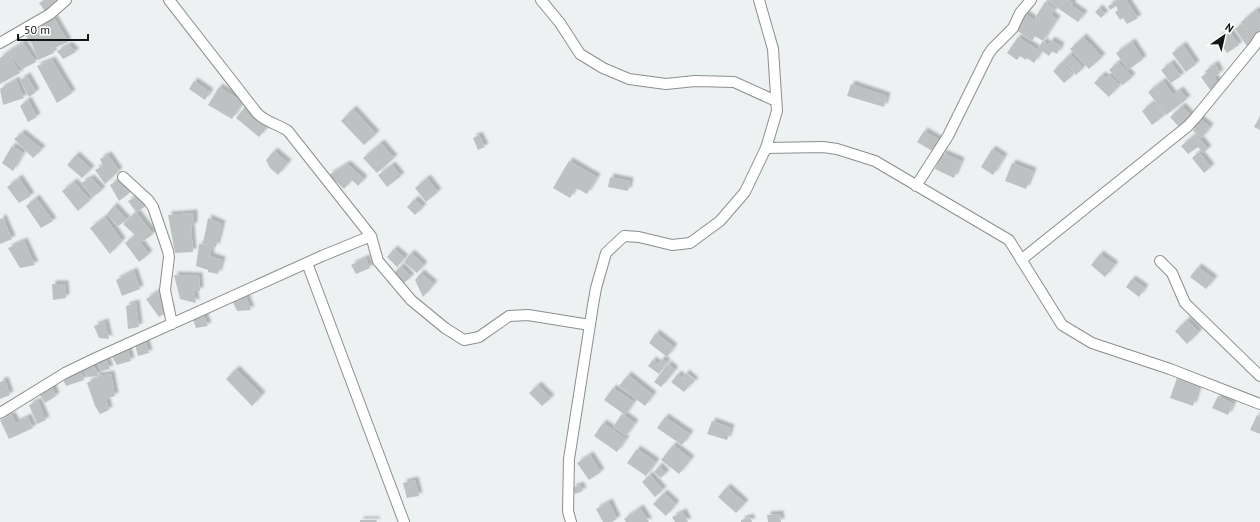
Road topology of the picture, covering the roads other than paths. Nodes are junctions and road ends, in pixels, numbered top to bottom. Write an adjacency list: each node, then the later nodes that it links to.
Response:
1 (66, 0): 7 (street)
2 (169, 0): 12 (street)
3 (541, 0): 8 (street)
4 (759, 0): 8 (street)
5 (1031, 0): 11 (street)
6 (1260, 37): 13 (street)
7 (0, 43)
8 (776, 101): 9 (street)
9 (766, 148): 11 (street); 17 (street)
10 (123, 177): 16 (street)
11 (916, 186): 13 (street)
12 (371, 236): 15 (street); 17 (street)
13 (1021, 260): 19 (street)
14 (1160, 260): 18 (street)
15 (307, 263): 16 (street); 21 (street)
16 (172, 324): 20 (street)
17 (590, 325): 22 (street)
18 (1260, 376)
19 (1259, 403)
20 (0, 414)
21 (404, 522)
22 (570, 522)

